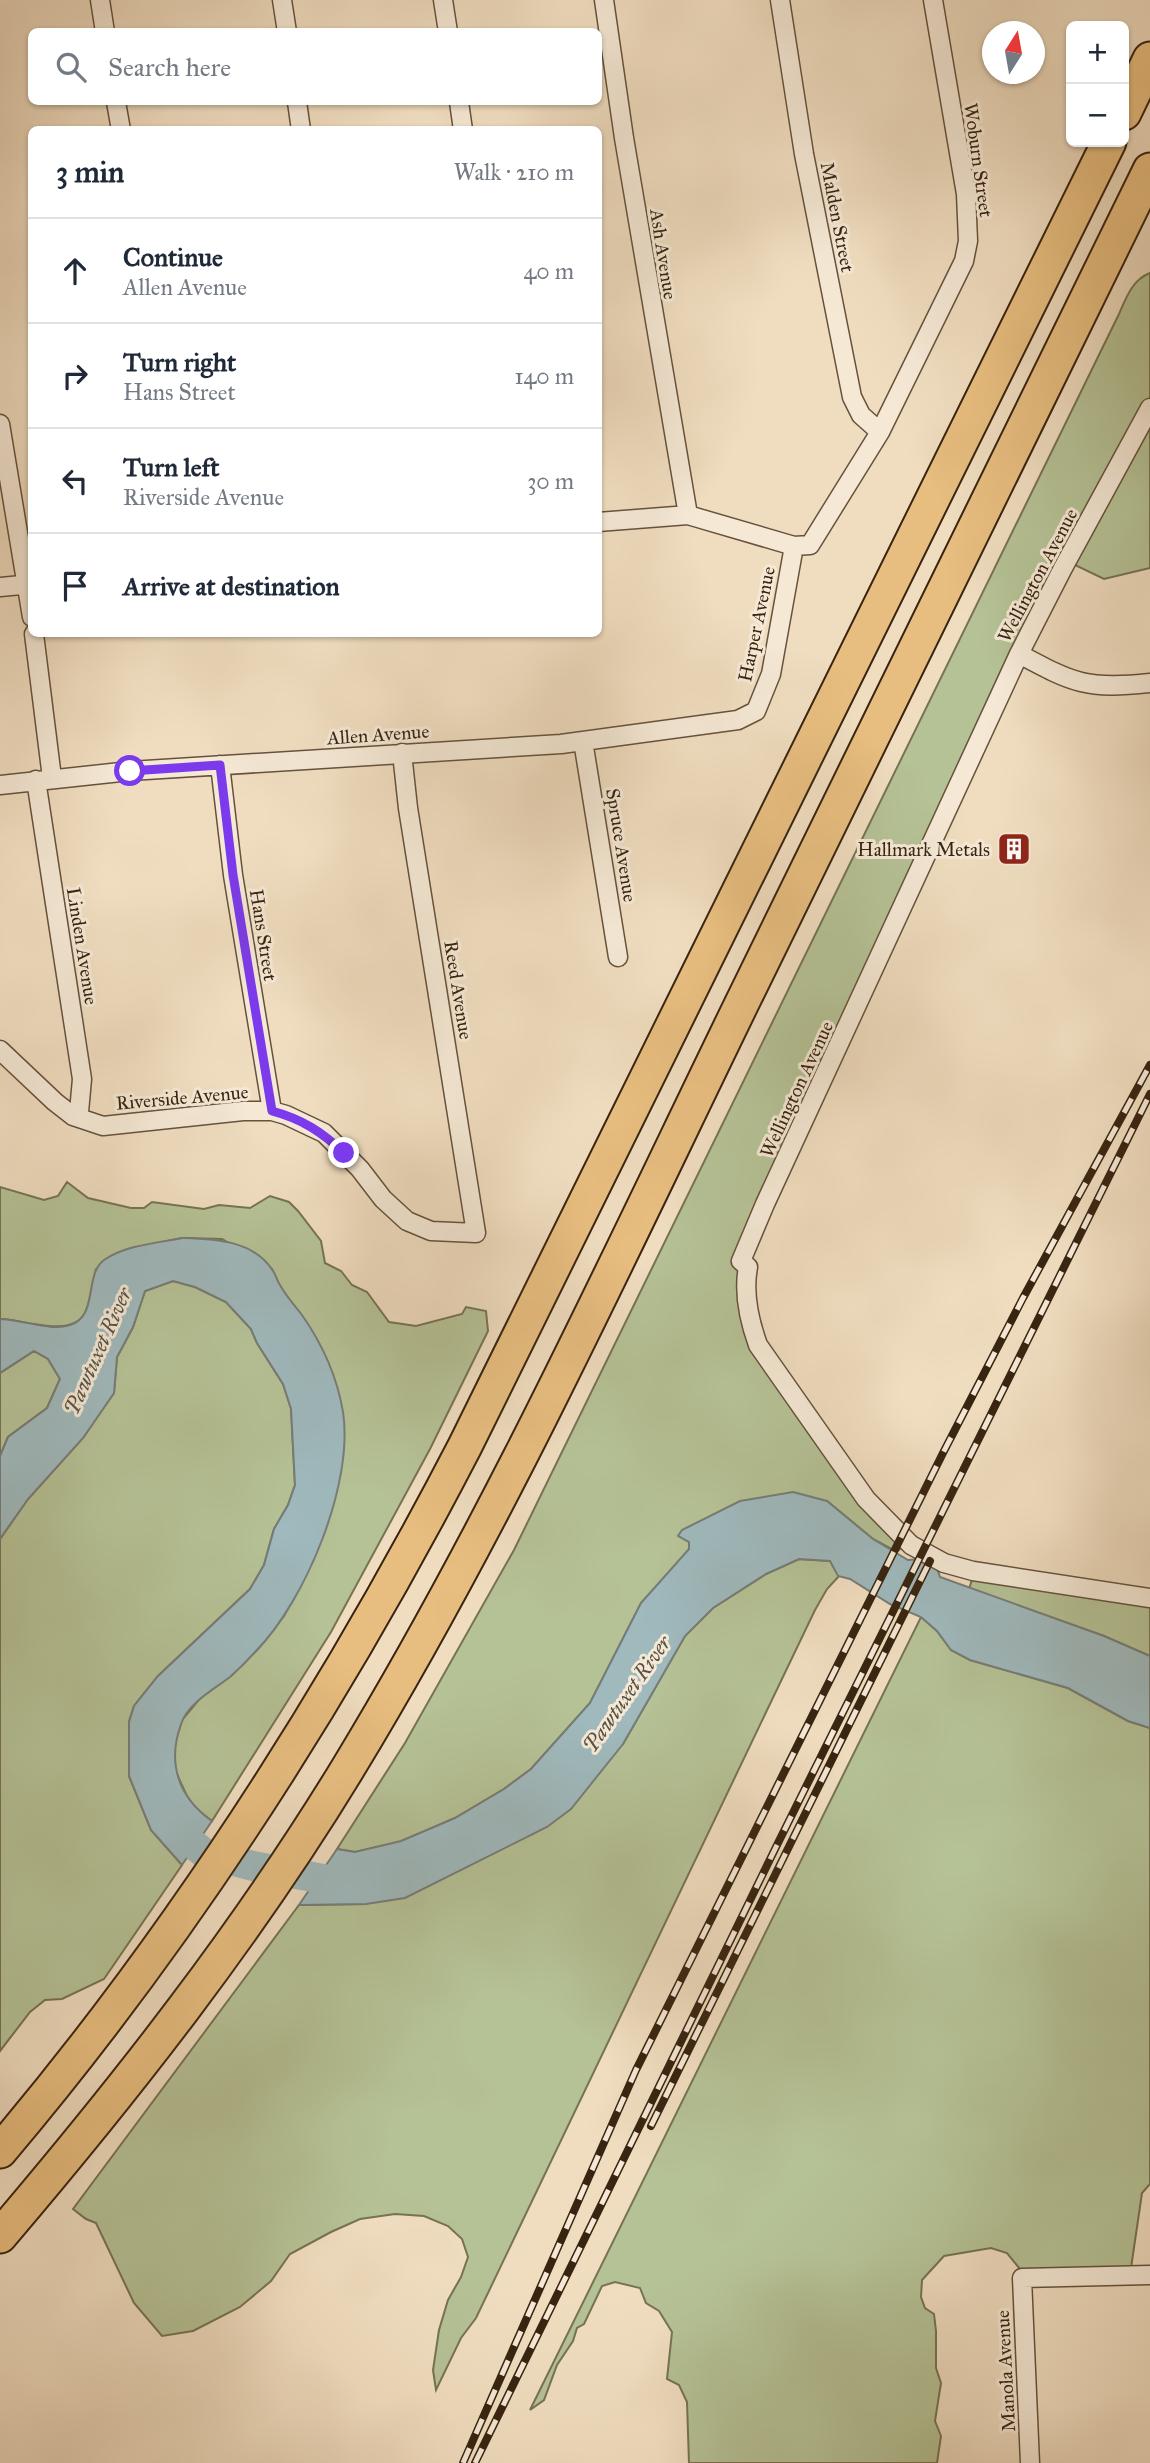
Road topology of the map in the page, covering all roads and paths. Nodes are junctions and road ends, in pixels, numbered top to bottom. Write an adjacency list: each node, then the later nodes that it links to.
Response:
1 (100, 0): 7 (street)
2 (282, 0): 8 (street)
3 (443, 0): 9 (street)
4 (604, 0): 23 (street, Ash Avenue)
5 (780, 0): 22 (street, Malden Street)
6 (933, 0): 22 (street, Woburn Street)
7 (104, 28)
8 (286, 28)
9 (447, 28)
10 (1150, 59): 11 (highway)
11 (1129, 103)
12 (117, 105): 15 (street)
13 (297, 105): 16 (street)
14 (459, 105): 17 (street)
15 (120, 126)
16 (300, 126)
17 (462, 126)
18 (1107, 147): 44 (highway)
19 (1150, 170): 45 (highway)
20 (1150, 408): 30 (street, Wellington Avenue)
21 (0, 424): 26 (street)
22 (880, 432): 25 (street, Harper Avenue)
23 (688, 515): 24 (street, Harper Avenue); 25 (street, Harper Avenue)
24 (602, 522)
25 (794, 546): 32 (street, Harper Avenue)
26 (28, 578)
27 (28, 584): 28 (street)
28 (0, 587)
29 (34, 637): 36 (street, Linden Avenue)
30 (1019, 654): 31 (street); 43 (street, Wellington Avenue)
31 (1150, 683)
32 (756, 710): 33 (street, Allen Avenue)
33 (583, 741): 34 (street, Allen Avenue); 38 (street, Spruce Avenue)
34 (402, 753): 35 (street, Allen Avenue); 42 (street, Reed Avenue)
35 (220, 765): 36 (street, Allen Avenue); 40 (street, Hans Street)
36 (44, 779): 37 (street, Allen Avenue); 41 (street, Linden Avenue)
37 (0, 785)
38 (618, 957)
39 (0, 1050): 41 (street, Riverside Avenue)
40 (272, 1111): 41 (street, Riverside Avenue); 42 (street, Riverside Avenue)
41 (73, 1116)
42 (477, 1233)
43 (1150, 1598)
44 (0, 2151)
45 (0, 2236)
46 (1150, 2276): 47 (street, Manola Avenue)
47 (1030, 2463)

